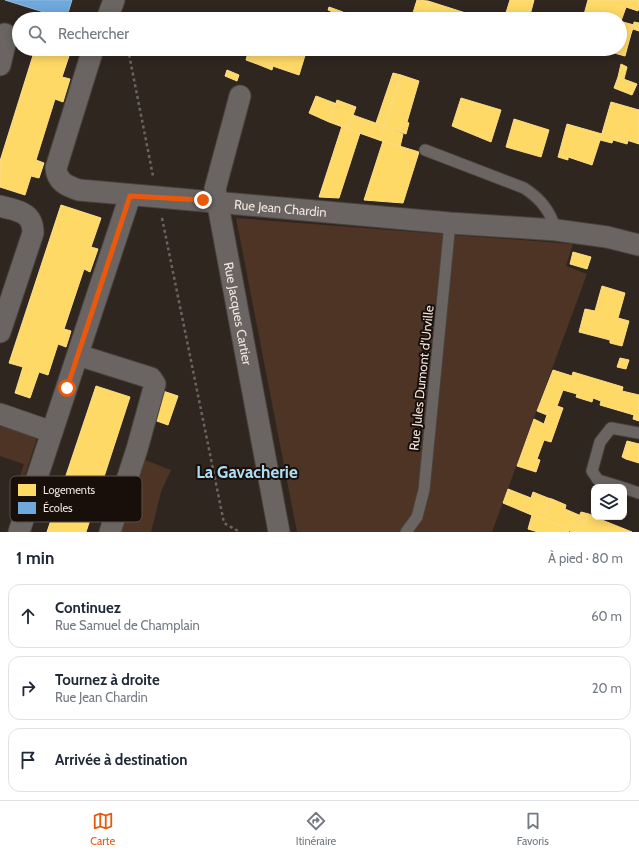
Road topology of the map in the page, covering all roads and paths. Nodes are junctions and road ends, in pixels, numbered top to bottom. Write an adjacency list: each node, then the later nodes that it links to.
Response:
1 (114, 0): 2 (street)
2 (110, 12)
3 (8, 33): 6 (street)
4 (91, 56): 9 (street, Rue Jean Chardin)
5 (129, 56): 10 (path)
6 (0, 65)
7 (240, 96): 11 (street, Rue Jacques Cartier)
8 (425, 150): 14 (lane)
9 (130, 196): 10 (street, Rue Jean Chardin); 17 (street)
10 (157, 198): 11 (street, Rue Jean Chardin); 30 (path)
11 (216, 202): 13 (street, Rue Jean Chardin); 31 (street, Rue Jacques Cartier)
12 (0, 206): 16 (street)
13 (450, 223): 14 (street, Rue Jean Chardin); 32 (lane, Rue Jules Dumont d'Urville)
14 (556, 230): 15 (street, Rue Jean Chardin)
15 (639, 245)
16 (0, 332)
17 (78, 354): 19 (street); 22 (street)
18 (0, 414): 19 (street)
19 (52, 432): 21 (street)
20 (639, 433): 23 (lane)
21 (37, 476)
22 (128, 476)
23 (612, 484)
24 (627, 488): 25 (lane)
25 (639, 493)
26 (22, 522): 28 (street)
27 (113, 522): 29 (street)
28 (19, 532)
29 (110, 532)
30 (240, 532)
31 (279, 532)
32 (406, 532)

